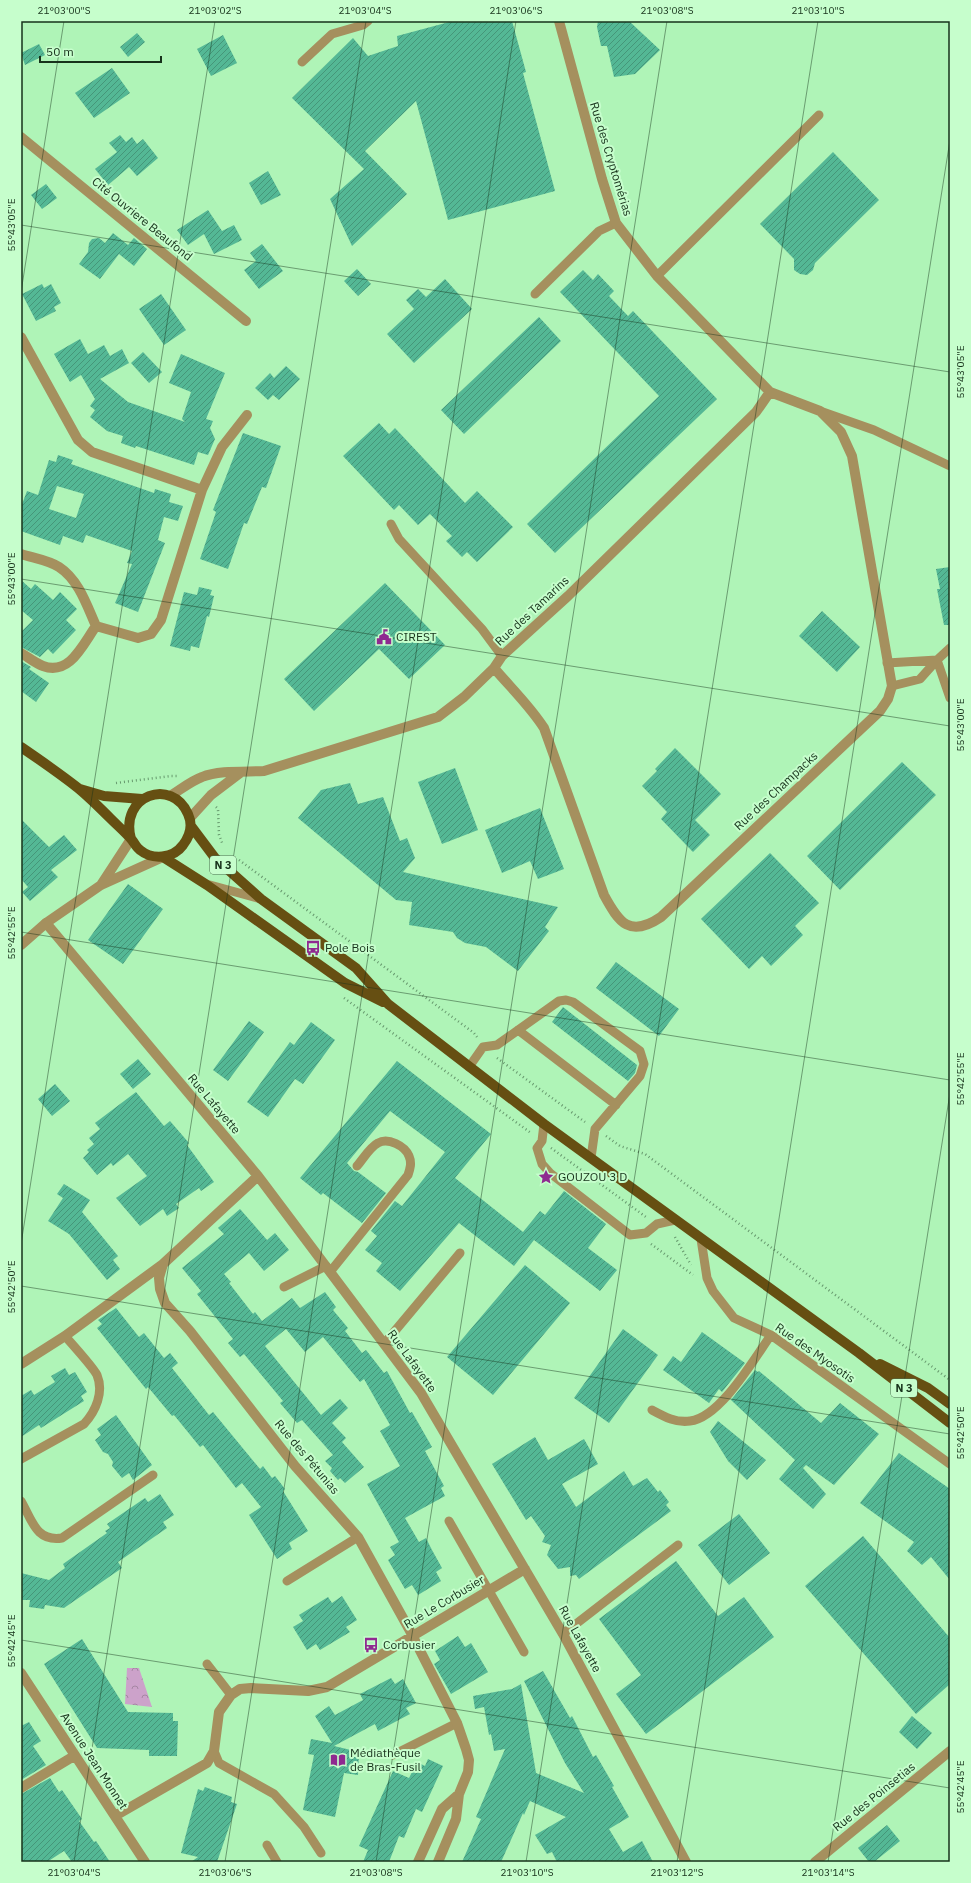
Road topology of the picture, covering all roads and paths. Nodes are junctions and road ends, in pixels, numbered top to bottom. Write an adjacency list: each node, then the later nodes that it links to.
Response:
1 (368, 21): 3 (lane)
2 (559, 21): 6 (street, Rue des Cryptomérias)
3 (302, 62)
4 (819, 115): 7 (lane)
5 (21, 137): 9 (street, Cité Ouvriere Beaufond)
6 (616, 223): 7 (street, Rue des Cryptomérias); 8 (lane)
7 (657, 276): 11 (street, Rue des Cryptomérias)
8 (535, 294)
9 (246, 321)
10 (21, 337): 15 (street)
11 (770, 392): 12 (street); 21 (street, Rue des Tamarins)
12 (820, 411): 14 (lane); 23 (street)
13 (247, 415): 15 (street)
14 (950, 466)
15 (202, 490): 18 (street)
16 (391, 524): 21 (lane)
17 (21, 554): 18 (street)
18 (96, 626): 20 (street)
19 (950, 648): 22 (lane)
20 (21, 653)
21 (502, 656): 24 (street, Rue des Tamarins)
22 (937, 660): 23 (lane); 25 (lane); 26 (lane)
23 (887, 663): 25 (street)
24 (494, 668): 25 (street, Rue des Champacks); 28 (street, Rue des Tamarins)
25 (892, 686)
26 (950, 698)
27 (21, 747): 31 (main road)
28 (240, 773): 32 (street, Rue des Tamarins); 35 (street)
29 (182, 777): 30 (path)
30 (110, 784)
31 (78, 788): 33 (main road); 36 (main road)
32 (170, 796): 33 (main road); 35 (main road)
33 (142, 799): 36 (main road)
34 (215, 805): 37 (path)
35 (190, 822): 39 (main road); 42 (main road, N 3)
36 (131, 839): 39 (main road); 40 (street)
37 (224, 848)
38 (233, 856): 48 (path)
39 (163, 857): 40 (street); 41 (main road, N 3)
40 (101, 885): 43 (street)
41 (206, 885): 42 (lane); 46 (main road, N 3)
42 (261, 899): 46 (main road, N 3)
43 (46, 923): 44 (street); 58 (street, Rue Lafayette)
44 (21, 945)
45 (338, 994): 53 (path)
46 (388, 1004): 50 (main road, N 3)
47 (518, 1030): 50 (lane); 51 (lane); 51 (lane)
48 (474, 1033)
49 (494, 1055): 54 (path)
50 (470, 1067): 52 (main road, N 3)
51 (616, 1105): 54 (lane)
52 (544, 1124): 56 (main road, N 3); 62 (lane)
53 (524, 1127)
54 (595, 1129): 56 (lane); 75 (path)
55 (558, 1153): 59 (path)
56 (591, 1158): 60 (main road, N 3)
57 (357, 1166): 67 (lane)
58 (258, 1176): 65 (street); 67 (street, Rue Lafayette)
59 (642, 1215): 61 (path); 62 (path)
60 (675, 1220): 61 (lane); 63 (main road, N 3)
61 (657, 1224): 62 (lane); 66 (path)
62 (646, 1233): 68 (path)
63 (701, 1239): 70 (lane, Rue des Myosotis); 73 (main road, N 3)
64 (460, 1253): 72 (lane)
65 (162, 1264): 71 (street); 84 (street, Rue des Pétunias)
66 (692, 1266)
67 (328, 1269): 69 (lane); 72 (street, Rue Lafayette)
68 (694, 1276)
69 (284, 1287)
70 (772, 1335): 77 (lane); 80 (lane, Rue des Myosotis)
71 (65, 1336): 74 (street); 79 (lane)
72 (384, 1344): 86 (street, Rue Lafayette)
73 (859, 1353): 76 (main road, N 3); 78 (main road, N 3)
74 (21, 1364)
75 (950, 1380)
76 (950, 1404)
77 (652, 1410)
78 (950, 1423)
79 (21, 1459)
80 (950, 1464)
81 (153, 1475): 82 (lane)
82 (21, 1501)
83 (449, 1521): 88 (lane)
84 (358, 1537): 87 (lane); 90 (street, Rue des Pétunias)
85 (678, 1545): 89 (lane)
86 (526, 1569): 88 (street, Rue Le Corbusier); 89 (street, Rue Lafayette)
87 (286, 1581)
88 (490, 1590): 90 (street, Rue Le Corbusier); 91 (lane)
89 (563, 1634): 109 (street, Rue Lafayette)
90 (413, 1636): 94 (street, Rue Le Corbusier); 95 (street, Rue des Pétunias)
91 (524, 1652)
92 (207, 1664): 94 (lane)
93 (21, 1673): 99 (street, Avenue Jean Monnet)
94 (231, 1695): 96 (street)
95 (457, 1723): 98 (lane); 101 (street, Rue des Pétunias)
96 (214, 1751): 102 (street); 104 (lane)
97 (950, 1751): 110 (street, Rue des Poinsetias)
98 (393, 1755)
99 (74, 1756): 100 (street); 102 (street, Avenue Jean Monnet)
100 (21, 1788)
101 (459, 1794): 107 (street, Rue des Pétunias); 108 (street, Rue des Pétunias)
102 (115, 1816): 105 (street, Avenue Jean Monnet)
103 (267, 1845): 106 (lane)
104 (321, 1853)
105 (145, 1862)
106 (277, 1862)
107 (418, 1862)
108 (438, 1862)
109 (686, 1862)
110 (814, 1862)

